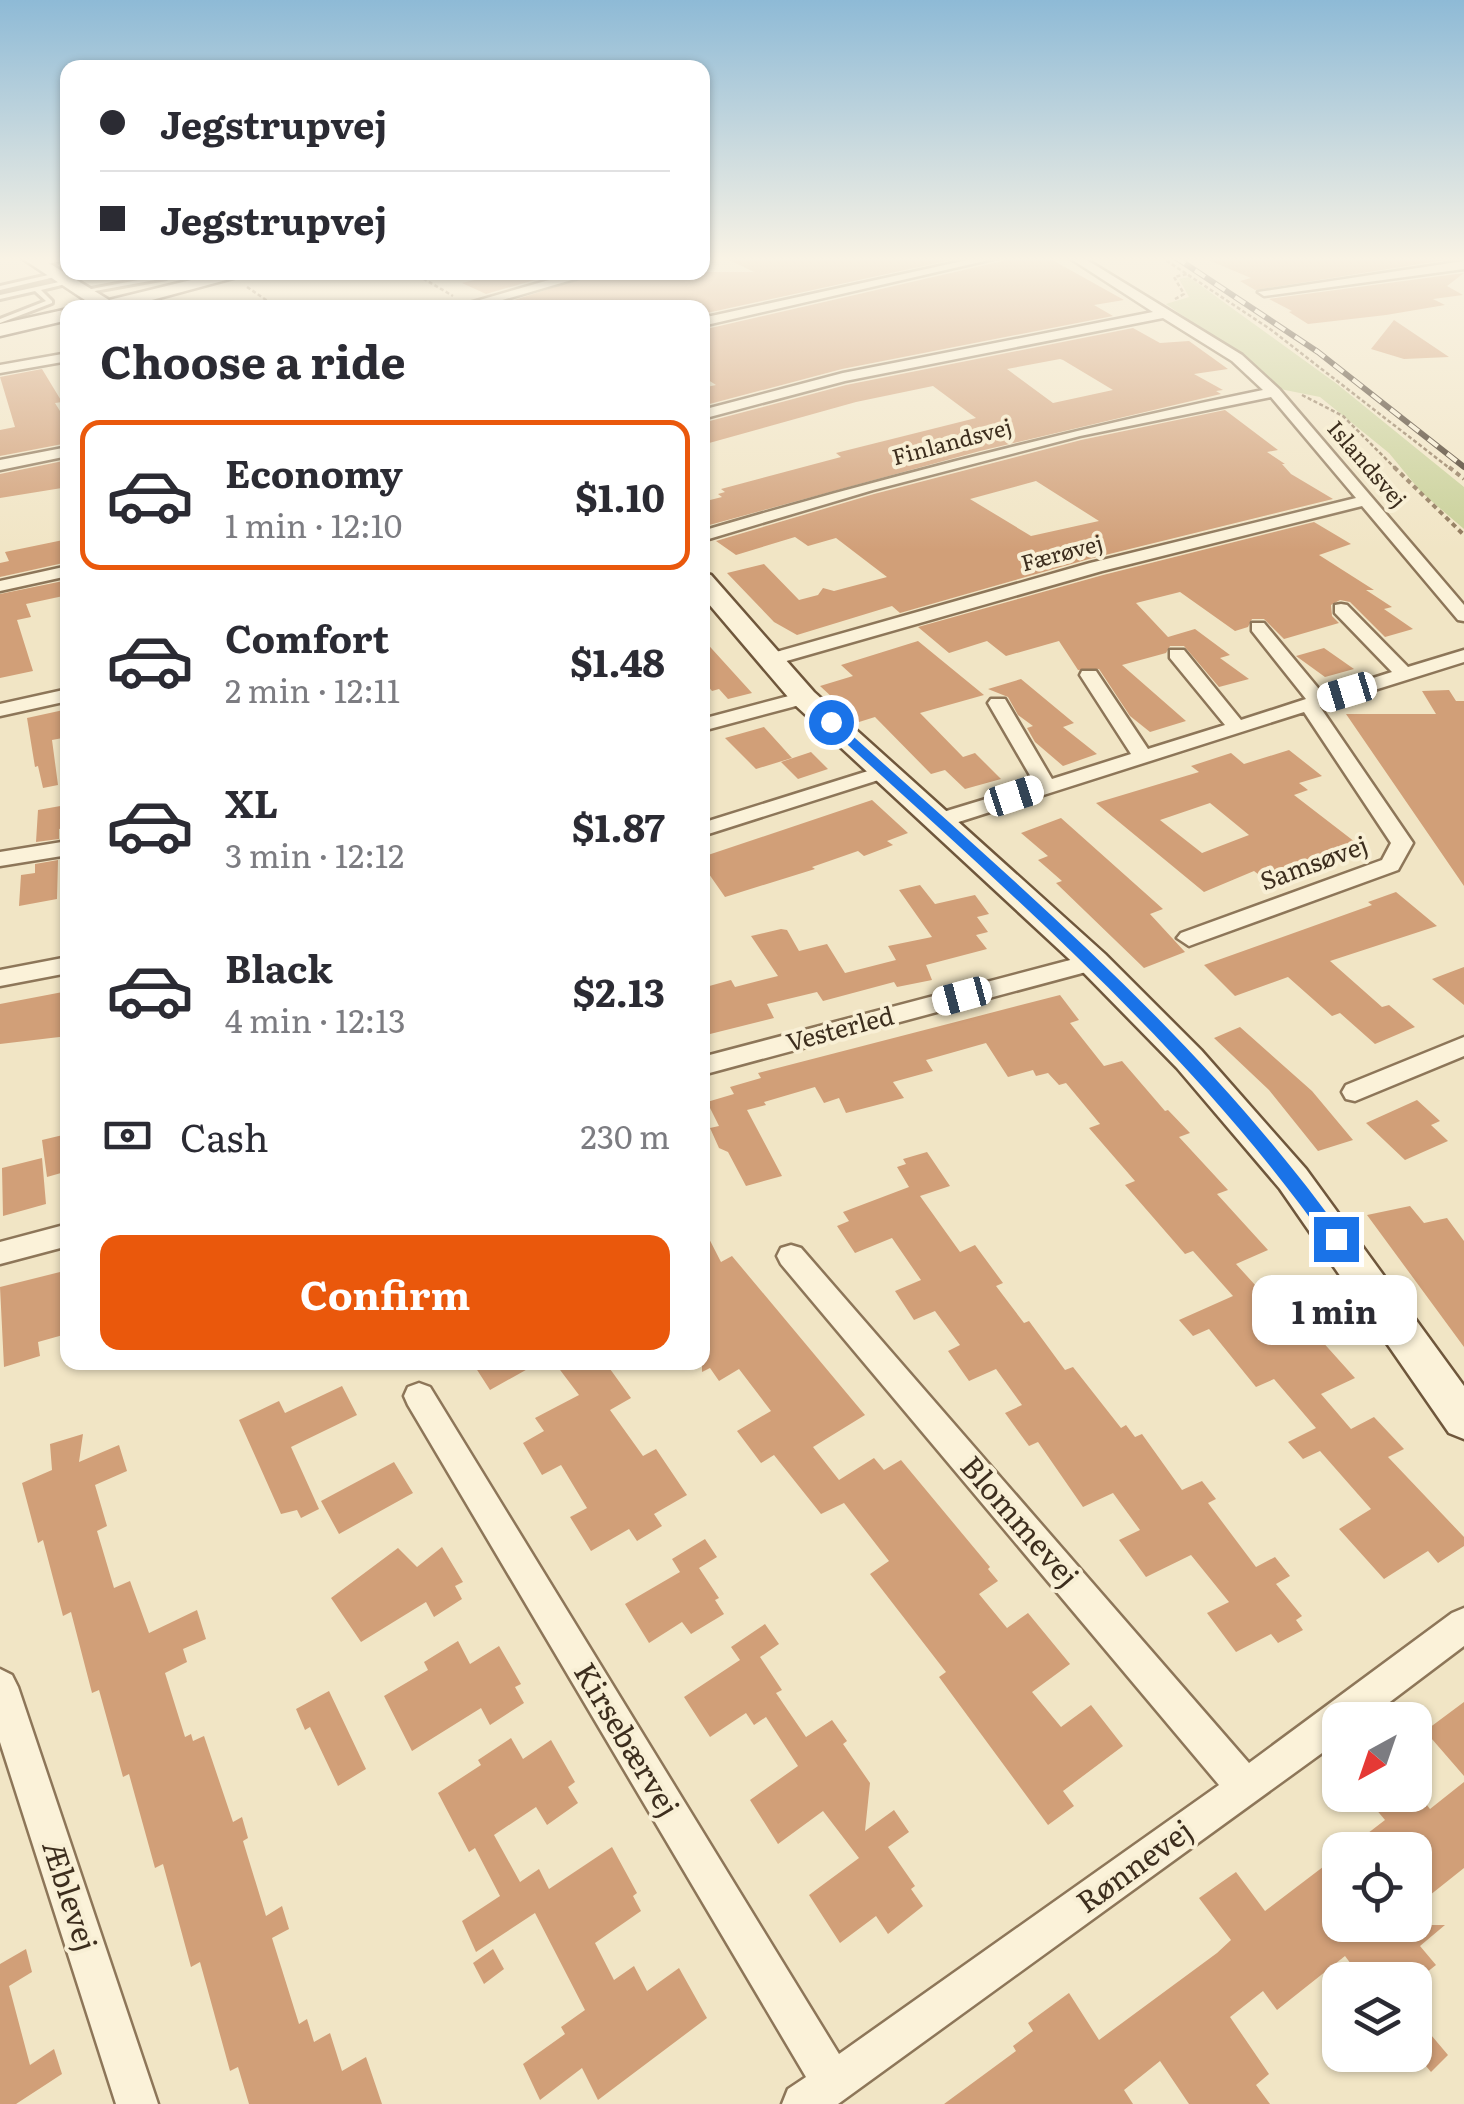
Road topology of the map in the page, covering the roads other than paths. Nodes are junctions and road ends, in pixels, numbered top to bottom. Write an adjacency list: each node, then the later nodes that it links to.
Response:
1 (949, 355): 6 (street)
2 (1232, 355): 5 (street, Islandsvej)
3 (60, 358): 4 (street)
4 (0, 369)
5 (1274, 392): 9 (street, Islandsvej); 10 (street, Finlandsvej)
6 (710, 413)
7 (60, 453): 8 (street)
8 (0, 464)
9 (1369, 500): 15 (street, Islandsvej); 19 (street, Færøvej)
10 (710, 534)
11 (60, 573): 12 (street)
12 (0, 586)
13 (710, 590): 19 (street)
14 (1341, 608): 20 (street)
15 (1464, 616)
16 (1258, 627): 24 (street)
17 (1177, 654): 28 (street)
18 (1464, 656): 20 (street)
19 (769, 660): 23 (street)
20 (1404, 674): 24 (street)
21 (1088, 675): 29 (street)
22 (60, 697): 26 (street)
23 (804, 698): 27 (street); 30 (street)
24 (1313, 702): 28 (street); 36 (street, Samsøvej)
25 (998, 703): 31 (street)
26 (0, 710)
27 (710, 723)
28 (1236, 726): 29 (street)
29 (1142, 755): 31 (street)
30 (884, 772): 32 (street); 33 (street)
31 (1046, 786): 32 (street)
32 (938, 821): 37 (street)
33 (710, 827)
34 (60, 849): 35 (street)
35 (0, 860)
36 (1189, 938)
37 (1093, 962): 41 (street, Vesterled); 47 (street)
38 (60, 967): 39 (street)
39 (0, 978)
40 (1464, 1046): 42 (street)
41 (710, 1064)
42 (1356, 1092)
43 (60, 1237): 44 (street)
44 (0, 1253)
45 (791, 1256): 50 (street, Blommevej)
46 (420, 1396): 51 (street, Kirsebærvej)
47 (1464, 1420)
48 (1464, 1624): 50 (street, Rønnevej)
49 (0, 1688): 52 (street, Æblevej)
50 (1246, 1788): 51 (street, Rønnevej)
51 (818, 2094)
52 (138, 2104)

